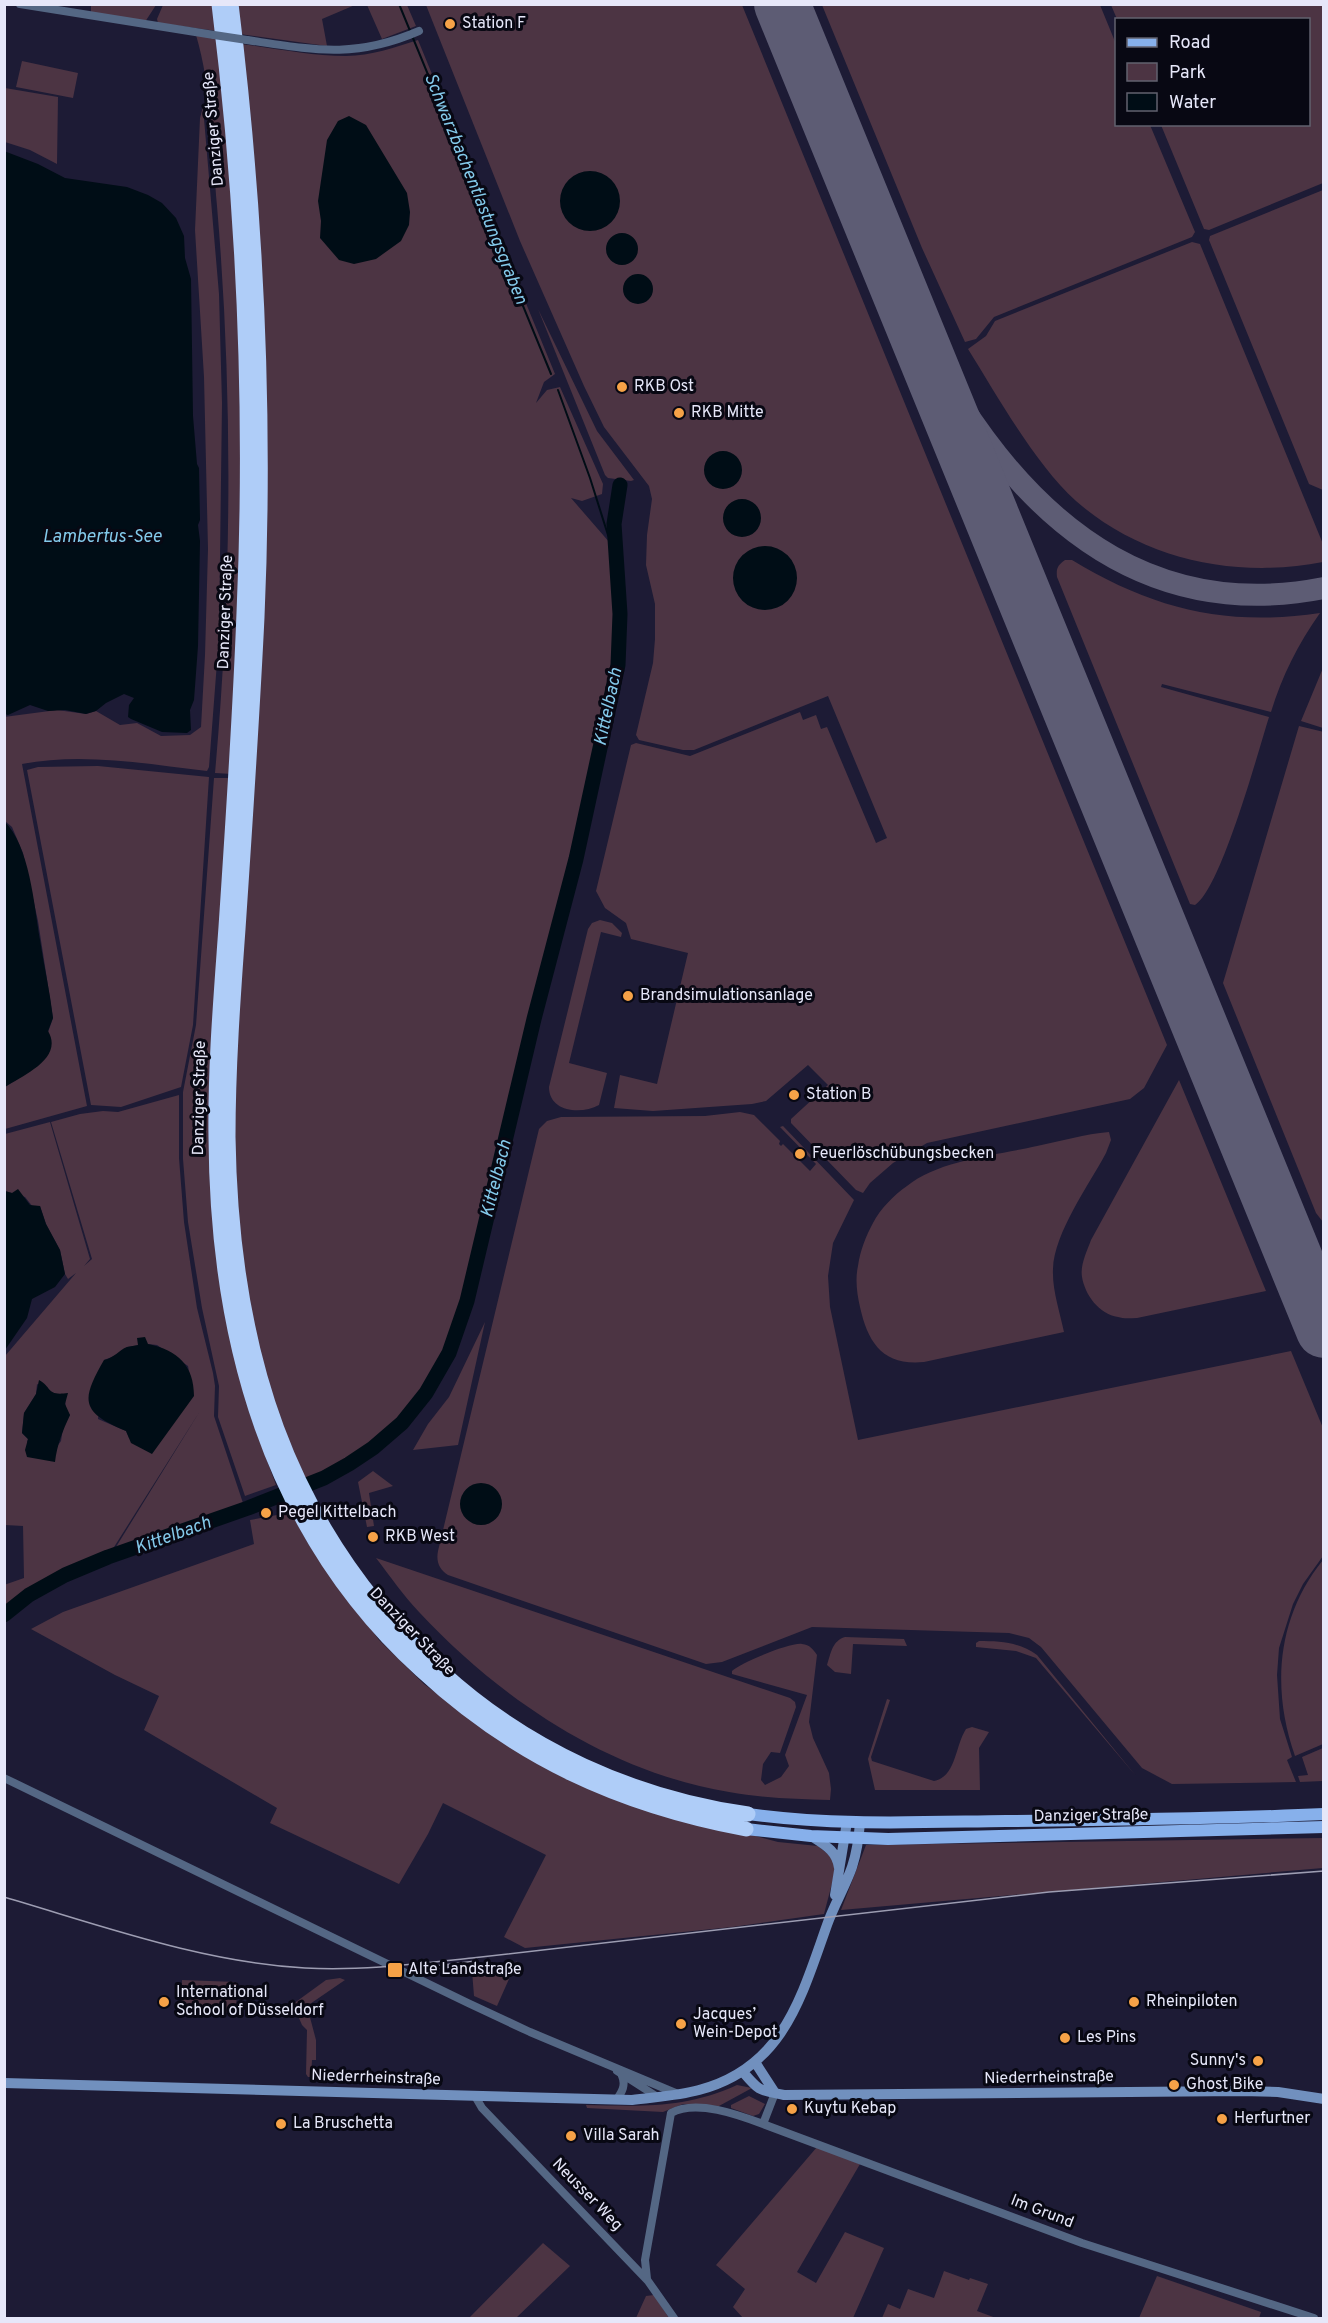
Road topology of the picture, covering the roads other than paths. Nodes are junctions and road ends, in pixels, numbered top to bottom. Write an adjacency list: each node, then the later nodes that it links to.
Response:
1 (20, 4): 4 (street, bridge)
2 (219, 4): 5 (highway, Danziger Straße)
3 (231, 4): 5 (highway, Danziger Straße)
4 (419, 31)
5 (287, 1474): 8 (highway, Danziger Straße)
6 (4, 1778): 17 (street)
7 (1323, 1814): 10 (main road, Danziger Straße)
8 (747, 1821): 9 (main road, Danziger Straße); 12 (main road, Danziger Straße)
9 (847, 1822): 10 (main road, Danziger Straße); 13 (main road)
10 (860, 1822): 13 (main road)
11 (1323, 1827): 13 (main road, Danziger Straße)
12 (811, 1836): 13 (main road, Danziger Straße); 14 (main road)
13 (852, 1838): 14 (main road); 15 (main road)
14 (839, 1872): 15 (main road)
15 (833, 1907): 16 (main road)
16 (755, 2062): 18 (main road, Niederrheinstraße); 21 (main road)
17 (613, 2066): 19 (street); 22 (street)
18 (743, 2072): 21 (main road, Niederrheinstraße); 22 (main road, Niederrheinstraße)
19 (622, 2076): 24 (street); 25 (street)
20 (4, 2083): 23 (main road, Niederrheinstraße)
21 (776, 2093): 26 (main road, Niederrheinstraße); 27 (street)
22 (678, 2094): 24 (main road, Niederrheinstraße)
23 (475, 2096): 25 (main road, Niederrheinstraße); 28 (street, Neusser Weg)
24 (656, 2096): 25 (main road, Niederrheinstraße)
25 (617, 2099)
26 (1323, 2099)
27 (763, 2124): 28 (street); 30 (street, Im Grund)
28 (648, 2281): 29 (street, Neusser Weg)
29 (674, 2319)
30 (1314, 2319)

